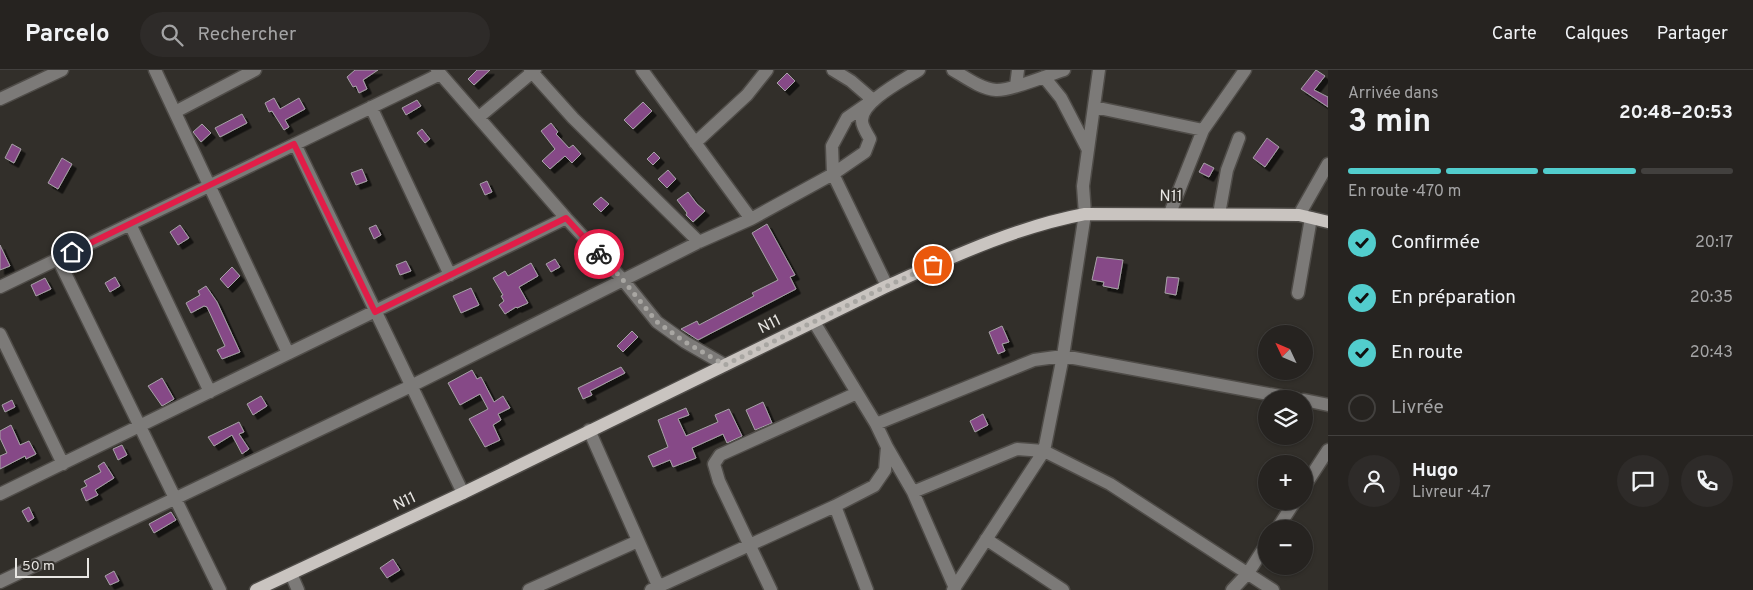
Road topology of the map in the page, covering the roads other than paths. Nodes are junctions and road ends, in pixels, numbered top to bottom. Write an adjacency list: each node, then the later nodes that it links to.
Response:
1 (62, 70): 18 (street)
2 (155, 70): 22 (street)
3 (255, 70): 22 (street)
4 (767, 70): 26 (street)
5 (833, 70): 15 (street)
6 (919, 70): 19 (street)
7 (953, 70): 17 (street)
8 (1018, 70): 17 (street)
9 (1064, 70): 16 (street)
10 (1099, 70): 21 (street)
11 (1245, 70): 24 (street)
12 (532, 71): 23 (street); 40 (street)
13 (438, 72): 20 (street); 23 (street)
14 (647, 72): 26 (street)
15 (852, 76): 19 (street)
16 (1044, 77): 17 (street); 28 (street)
17 (1016, 86)
18 (0, 99)
19 (873, 100): 30 (street); 30 (street)
20 (371, 107): 27 (street); 42 (street)
21 (1094, 108): 24 (street); 28 (street)
22 (175, 112): 31 (street)
23 (479, 117): 36 (street)
24 (1203, 130): 32 (street)
25 (1239, 138): 34 (street)
26 (695, 143): 37 (street)
27 (294, 144): 31 (street); 47 (street)
28 (1088, 150): 33 (street)
29 (1328, 164): 35 (street)
30 (833, 174): 37 (street); 44 (street)
31 (209, 186): 39 (street); 50 (street)
32 (1170, 213): 33 (main road, N11); 34 (main road, N11)
33 (1085, 214): 44 (main road, N11); 51 (street)
34 (1219, 214): 35 (main road, N11)
35 (1305, 216): 38 (main road, N11); 46 (street)
36 (566, 218): 42 (street); 43 (street)
37 (750, 219): 40 (street)
38 (1328, 222)
39 (130, 224): 41 (street); 54 (street)
40 (699, 242): 43 (street)
41 (58, 259): 45 (street); 60 (street)
42 (450, 275): 47 (street)
43 (623, 280): 52 (street); 53 (street)
44 (887, 286): 48 (main road, N11)
45 (0, 287)
46 (1298, 293)
47 (375, 312): 50 (street); 53 (street)
48 (814, 322): 52 (main road, N11); 56 (street)
49 (0, 334): 65 (street)
50 (288, 353): 54 (street)
51 (1064, 356): 55 (street); 59 (street); 64 (street)
52 (725, 365): 61 (main road, N11)
53 (411, 386): 68 (street); 70 (street)
54 (210, 392): 60 (street)
55 (1258, 392)
56 (857, 393): 59 (street); 74 (street)
57 (1313, 402): 58 (street)
58 (1328, 404)
59 (876, 424): 62 (street)
60 (140, 426): 65 (street); 70 (street)
61 (589, 430): 68 (main road, N11); 73 (street)
62 (887, 447): 67 (street); 71 (street)
63 (1328, 450): 66 (street)
64 (1044, 451): 67 (street); 72 (street); 76 (street)
65 (63, 464): 69 (street)
66 (1313, 473)
67 (913, 492): 80 (street)
68 (463, 493): 77 (main road, N11)
69 (0, 494)
70 (175, 498): 78 (street); 81 (street)
71 (835, 506): 74 (street); 86 (street)
72 (986, 539): 80 (street); 87 (street)
73 (638, 541): 79 (street); 84 (street)
74 (749, 546): 79 (street); 85 (street)
75 (1258, 557): 76 (street)
76 (1248, 573): 88 (street); 89 (street)
77 (291, 574): 82 (main road, N11); 83 (street)
78 (0, 582)
79 (657, 589)
80 (954, 589)
81 (220, 590)
82 (256, 590)
83 (298, 590)
84 (529, 590)
85 (772, 590)
86 (867, 590)
87 (1063, 590)
88 (1232, 590)
89 (1273, 590)

